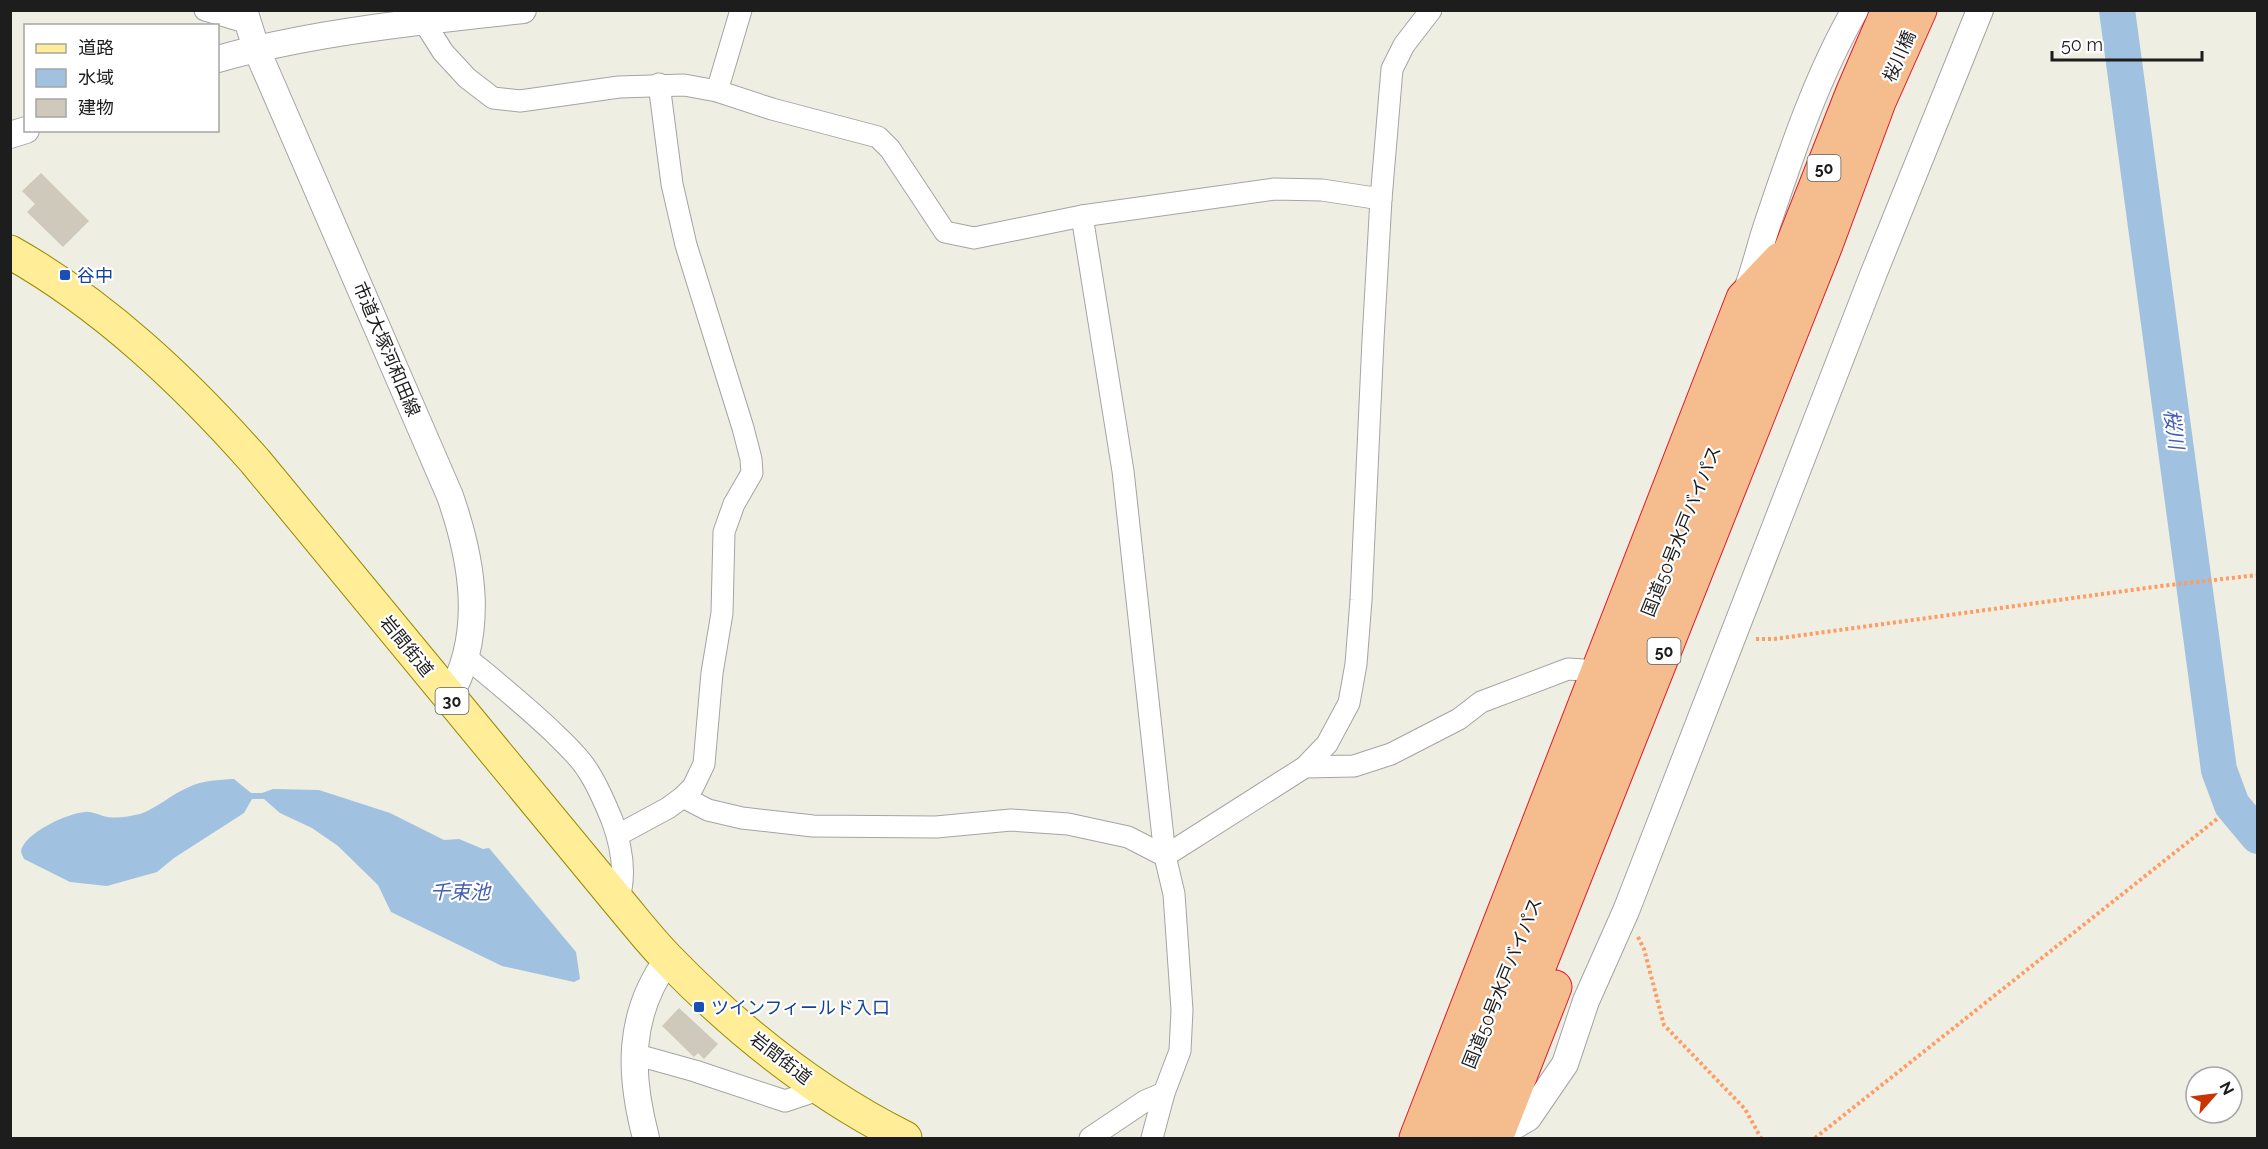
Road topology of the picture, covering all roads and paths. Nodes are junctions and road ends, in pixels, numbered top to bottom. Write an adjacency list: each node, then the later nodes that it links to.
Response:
1 (205, 10): 9 (street)
2 (523, 10): 10 (street)
3 (741, 10): 14 (street)
4 (1431, 10): 16 (street)
5 (1855, 10): 21 (street)
6 (1888, 10): 15 (highway, 桜川橋 / 50)
7 (1920, 10): 15 (highway, 桜川橋 / 50)
8 (1980, 10): 23 (street)
9 (246, 17): 11 (street, 市道大塚河和田線)
10 (424, 22): 11 (street); 13 (street)
11 (256, 48): 12 (street); 24 (street, 市道大塚河和田線)
12 (219, 59)
13 (659, 84): 14 (street); 28 (street)
14 (717, 91): 17 (street)
15 (1866, 96): 18 (highway, 国道50号水戸バイパス / 50); 19 (highway, 国道50号水戸バイパス / 50)
16 (1381, 199): 17 (street); 27 (street)
17 (1082, 216): 32 (street)
18 (1793, 244): 21 (highway); 30 (highway, 国道50号水戸バイパス / 50)
19 (1826, 245): 30 (highway, 国道50号水戸バイパス / 50); 45 (highway)
20 (10, 252): 26 (main road, 岩間街道 / 30)
21 (1743, 298): 25 (highway)
22 (2258, 575): 23 (path)
23 (1731, 639): 34 (street)
24 (466, 657): 26 (street, 市道大塚河和田線); 31 (street)
25 (1599, 671): 27 (street); 43 (highway)
26 (449, 697): 33 (main road, 岩間街道 / 30)
27 (1305, 767): 32 (street)
28 (683, 797): 31 (street); 32 (street)
29 (2217, 819): 47 (path)
30 (1582, 820): 44 (highway, 国道50号水戸バイパス / 50); 45 (highway, 国道50号水戸バイパス / 50)
31 (618, 835): 33 (street)
32 (1165, 856): 38 (street)
33 (618, 901): 35 (main road, 岩間街道 / 30)
34 (1626, 911): 45 (street); 46 (path)
35 (668, 959): 36 (street); 37 (main road, 岩間街道 / 30)
36 (634, 1054): 37 (street); 39 (street)
37 (821, 1089): 40 (main road, 岩間街道 / 30)
38 (1164, 1093): 41 (street); 42 (street)
39 (646, 1138)
40 (905, 1138)
41 (1090, 1138)
42 (1152, 1138)
43 (1416, 1138)
44 (1441, 1138)
45 (1488, 1138)
46 (1761, 1138)
47 (1815, 1138)

